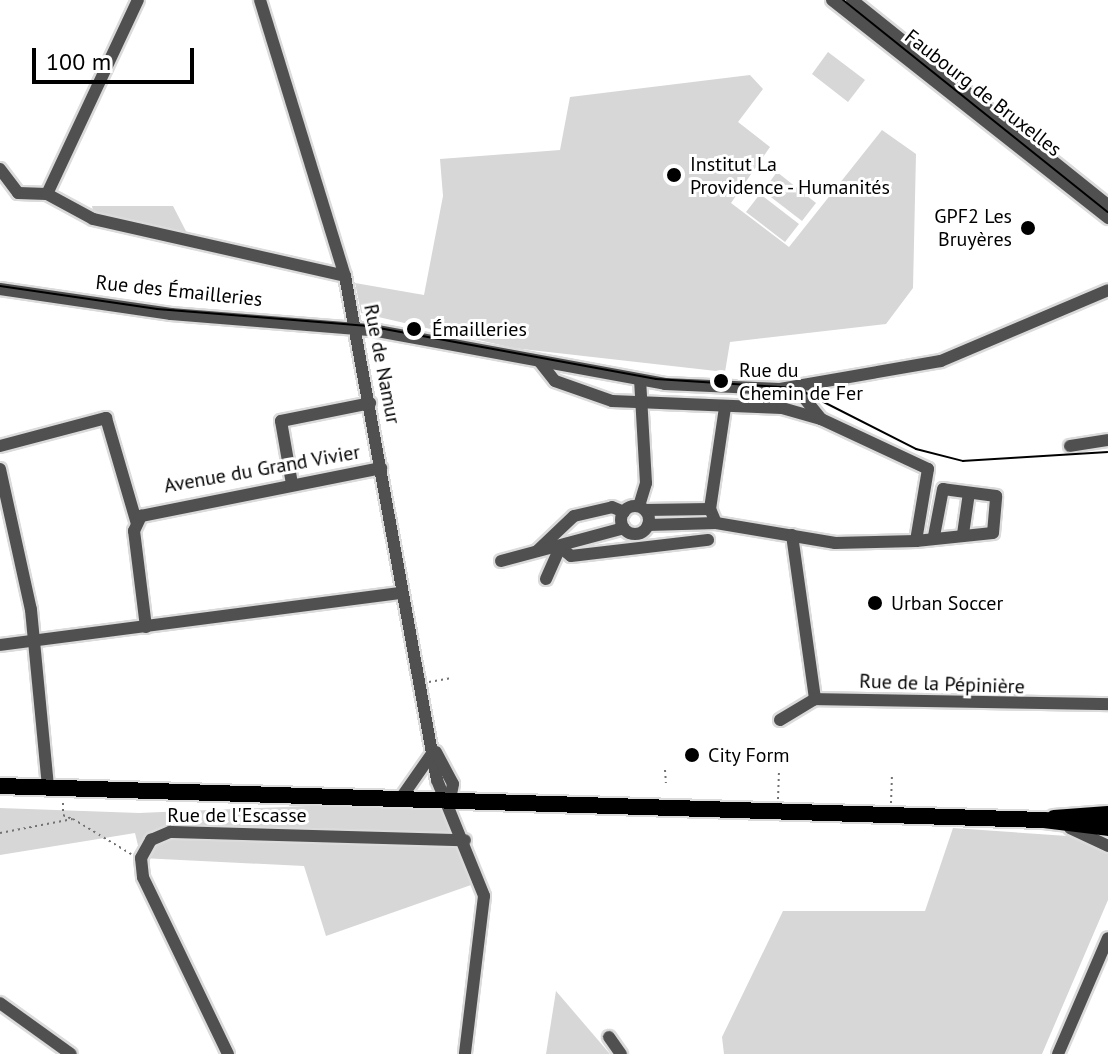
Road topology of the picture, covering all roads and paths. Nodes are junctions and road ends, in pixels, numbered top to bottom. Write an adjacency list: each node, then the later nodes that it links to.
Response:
1 (138, 0): 6 (street)
2 (260, 0): 9 (street, Rue de Namur)
3 (832, 0): 8 (street, Faubourg de Bruxelles)
4 (852, 0): 7 (street, Faubourg de Bruxelles)
5 (0, 169): 6 (street)
6 (47, 194): 9 (street)
7 (1108, 205)
8 (1108, 218)
9 (345, 276): 12 (street, Rue de Namur)
10 (0, 289): 12 (street, Rue des Émailleries)
11 (1108, 290): 15 (street)
12 (354, 328): 13 (street); 16 (street, Rue de Namur)
13 (540, 362): 14 (street); 17 (street)
14 (640, 380): 15 (street); 17 (street)
15 (796, 388): 19 (street)
16 (370, 403): 23 (street, Rue de Namur); 25 (street)
17 (637, 404): 18 (street); 27 (street)
18 (725, 408): 19 (street); 28 (street)
19 (821, 419): 38 (street)
20 (1108, 440): 22 (street)
21 (0, 446): 31 (street)
22 (1070, 446)
23 (381, 468): 25 (street, Avenue du Grand Vivier); 43 (street, Rue de Namur)
24 (0, 469): 45 (street)
25 (292, 484): 31 (street, Avenue du Grand Vivier)
26 (969, 493): 34 (street); 34 (street); 36 (street)
27 (642, 508): 28 (street); 29 (street); 32 (street)
28 (710, 509): 30 (street)
29 (624, 512): 33 (street); 40 (street)
30 (716, 523): 32 (street); 35 (street)
31 (137, 524): 44 (street)
32 (648, 525): 33 (street)
33 (624, 528): 39 (street)
34 (963, 534): 36 (street)
35 (792, 535): 38 (street); 49 (street)
36 (934, 536): 38 (street)
37 (708, 540): 39 (street)
38 (916, 541)
39 (560, 547): 40 (street); 42 (street)
40 (537, 551): 41 (street)
41 (501, 561)
42 (546, 579)
43 (400, 593): 44 (street); 48 (street, Rue de Namur)
44 (146, 627): 45 (street)
45 (31, 642): 46 (street); 58 (street)
46 (0, 645)
47 (452, 678): 48 (path)
48 (416, 683): 52 (street, Rue de Namur)
49 (815, 699): 50 (street, Rue de la Pépinière); 51 (street)
50 (1108, 704)
51 (780, 720)
52 (432, 744): 59 (street); 60 (street, Rue de Namur)
53 (665, 770): 56 (path)
54 (779, 773): 61 (path)
55 (892, 776): 64 (path)
56 (666, 783)
57 (0, 786): 58 (main road)
58 (48, 787): 59 (main road)
59 (401, 798): 60 (main road)
60 (450, 800): 61 (main road); 69 (street, Rue de Namur)
61 (777, 811): 64 (main road)
62 (1108, 814): 66 (main road)
63 (63, 815): 65 (path)
64 (891, 815): 66 (main road)
65 (73, 819): 68 (path); 71 (path)
66 (1044, 820): 67 (main road); 70 (street)
67 (1108, 828)
68 (0, 833)
69 (465, 840): 71 (street, Rue de l'Escasse); 77 (street, Rue de Namur)
70 (1108, 846)
71 (140, 865): 76 (street)
72 (1108, 938): 79 (street)
73 (0, 1003): 75 (street)
74 (609, 1037): 78 (street)
75 (71, 1054)
76 (228, 1054)
77 (465, 1054)
78 (621, 1054)
79 (1058, 1054)

